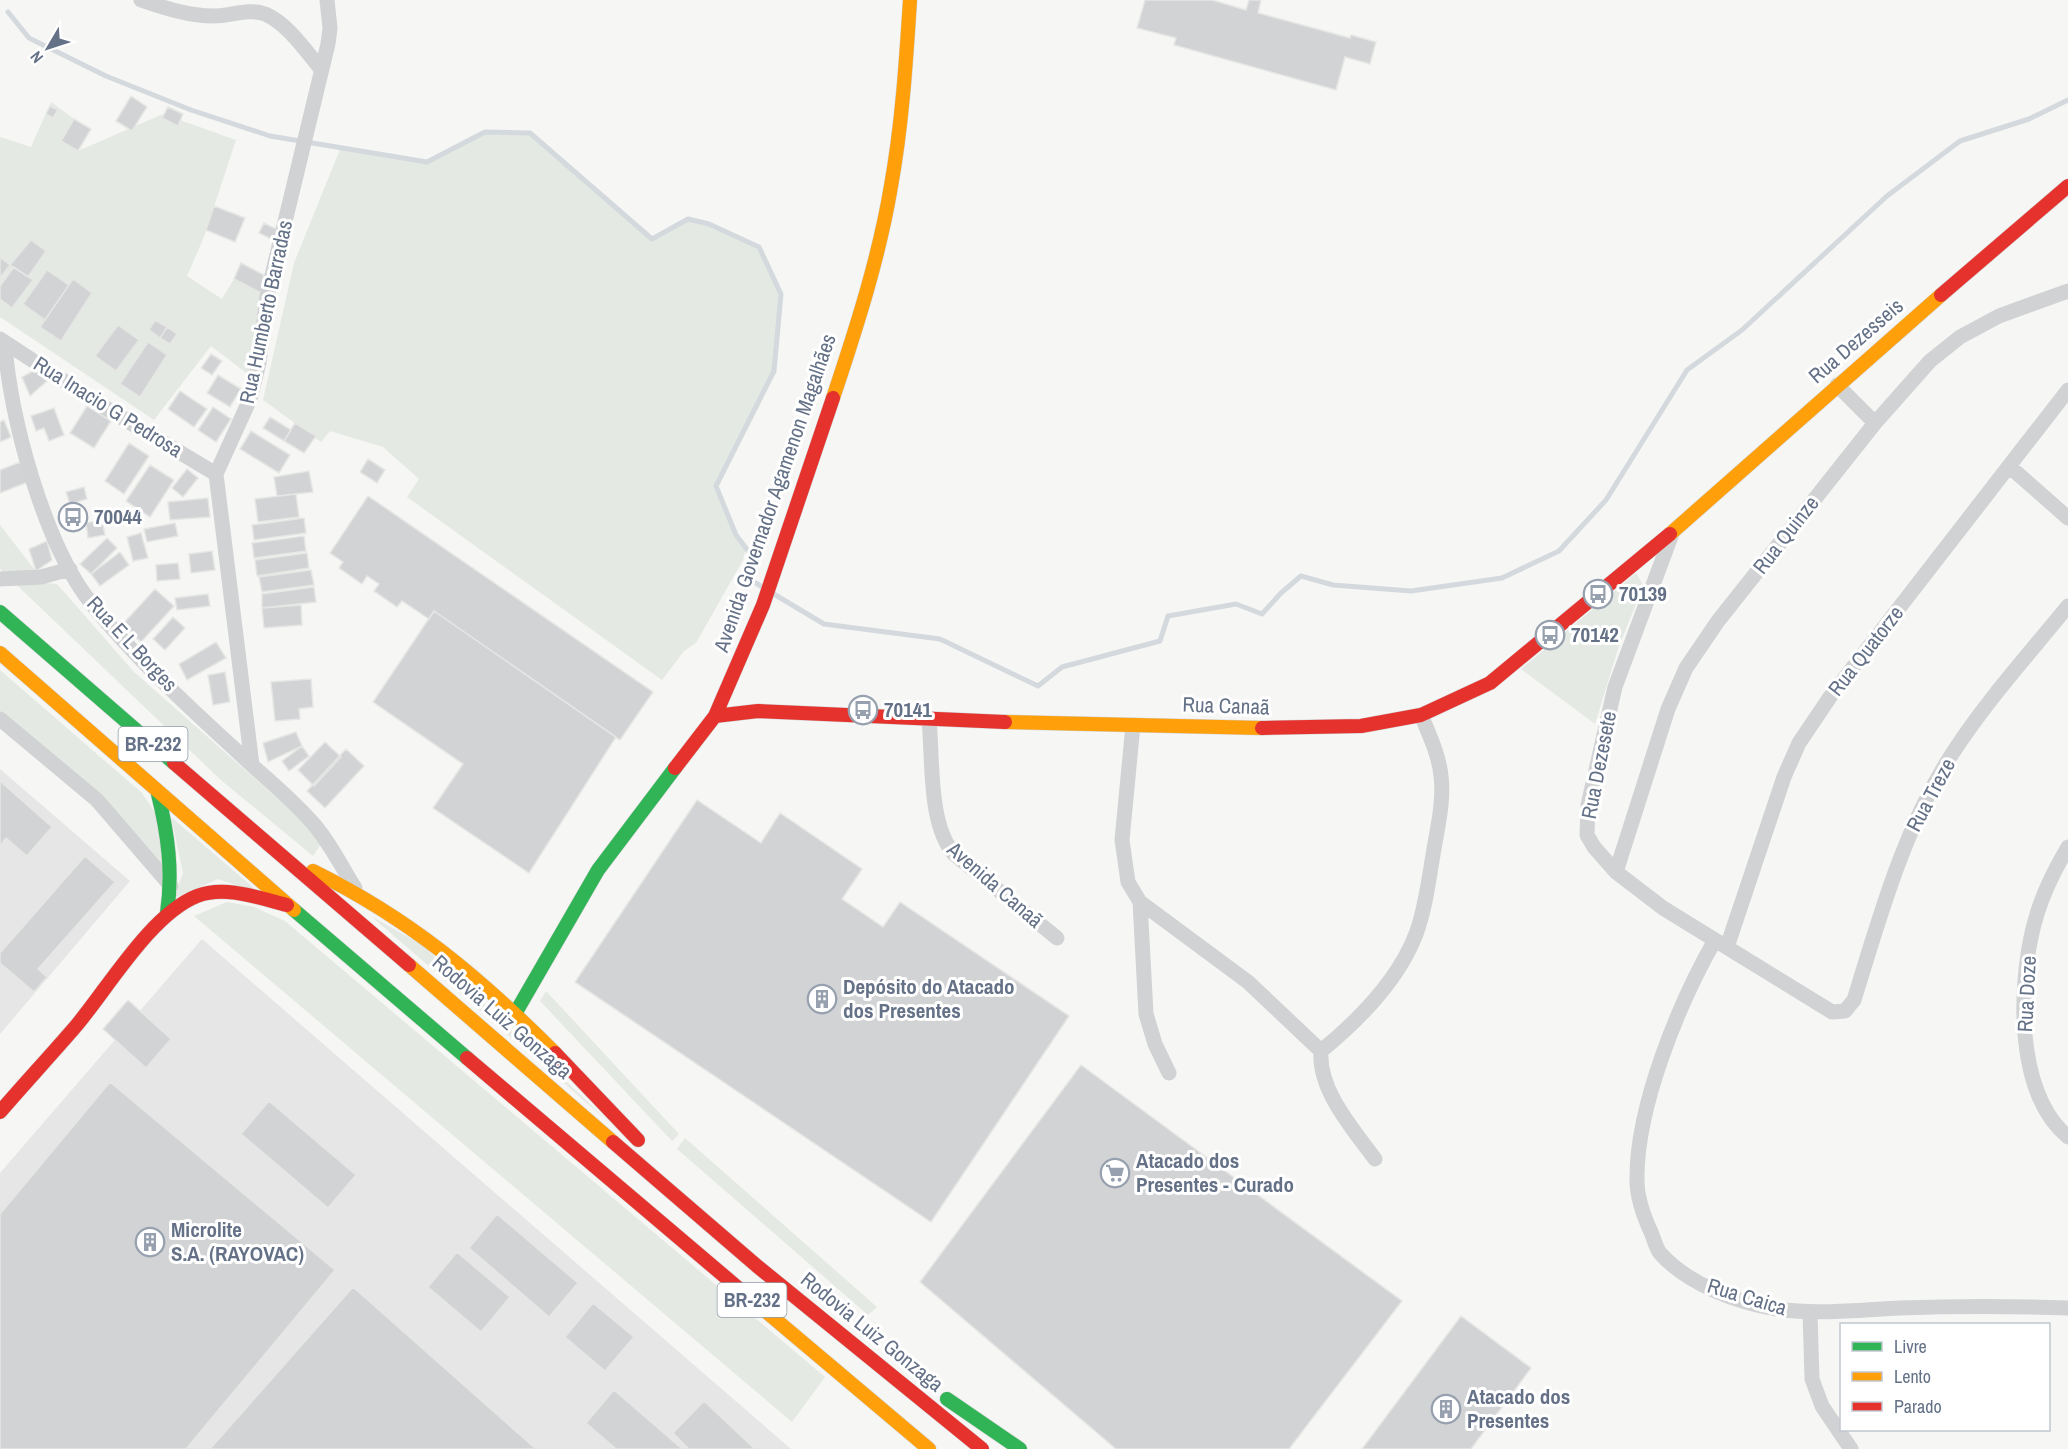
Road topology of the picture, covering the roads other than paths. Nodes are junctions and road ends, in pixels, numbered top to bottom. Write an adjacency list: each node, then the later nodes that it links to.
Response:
1 (141, 0): 4 (street)
2 (327, 0): 4 (street, Rua Humberto Barradas)
3 (910, 0): 21 (main road, Avenida Governador Agamenon Magalhães)
4 (321, 69): 12 (street, Rua Humberto Barradas)
5 (2068, 186): 8 (main road, Rua Dezesseis)
6 (2068, 291): 10 (street, Rua Quinze)
7 (3, 340): 12 (street, Rua Inacio G Pedrosa); 15 (street, Rua E L Borges)
8 (1836, 385): 10 (street); 14 (main road, Rua Dezesseis)
9 (2068, 390): 11 (street, Rua Quatorze)
10 (1875, 423): 29 (street, Rua Quinze)
11 (2010, 467): 13 (street); 36 (street, Rua Quatorze)
12 (216, 474): 25 (street)
13 (2068, 518)
14 (1673, 531): 20 (main road, Rua Canaã); 29 (street, Rua Dezesete)
15 (70, 569): 16 (street); 25 (street, Rua E L Borges)
16 (0, 579)
17 (2068, 606): 37 (street, Rua Treze)
18 (0, 612): 28 (main road, Rodovia Luiz Gonzaga / BR-232)
19 (0, 653): 26 (main road, BR-232)
20 (1421, 715): 24 (main road, Rua Canaã); 39 (street)
21 (715, 716): 23 (main road, Rua Canaã); 38 (main road, Avenida Governador Agamenon Magalhães)
22 (0, 718): 30 (street)
23 (930, 720): 24 (main road, Rua Canaã); 35 (street, Avenida Canaã)
24 (1133, 725): 32 (street)
25 (252, 765): 31 (street, Rua E L Borges)
26 (158, 794): 30 (main road); 33 (main road, BR-232)
27 (2068, 847): 42 (street, Rua Doze)
28 (285, 859): 31 (main road); 46 (main road, Rodovia Luiz Gonzaga / BR-232)
29 (1616, 872): 36 (street, Rua Dezesete)
30 (171, 886): 34 (main road)
31 (357, 890): 38 (main road)
32 (1140, 902): 39 (street); 40 (street)
33 (291, 906): 34 (main road); 50 (main road, BR-232)
34 (167, 914): 41 (main road)
35 (1057, 938)
36 (1721, 944): 37 (street, Rua Dezesete); 48 (street, Rua Caica)
37 (1845, 1011)
38 (516, 1012): 43 (main road)
39 (1321, 1051): 44 (street)
40 (1169, 1072)
41 (0, 1112)
42 (2068, 1137)
43 (645, 1148)
44 (1375, 1159)
45 (661, 1165): 46 (main road)
46 (756, 1266): 49 (main road, Rodovia Luiz Gonzaga / BR-232)
47 (2068, 1308): 48 (street, Rua Caica)
48 (1810, 1313): 53 (street)
49 (848, 1340): 51 (main road, Rodovia Luiz Gonzaga / BR-232); 52 (main road)
50 (929, 1449)
51 (982, 1449)
52 (1020, 1449)
53 (1851, 1449)

